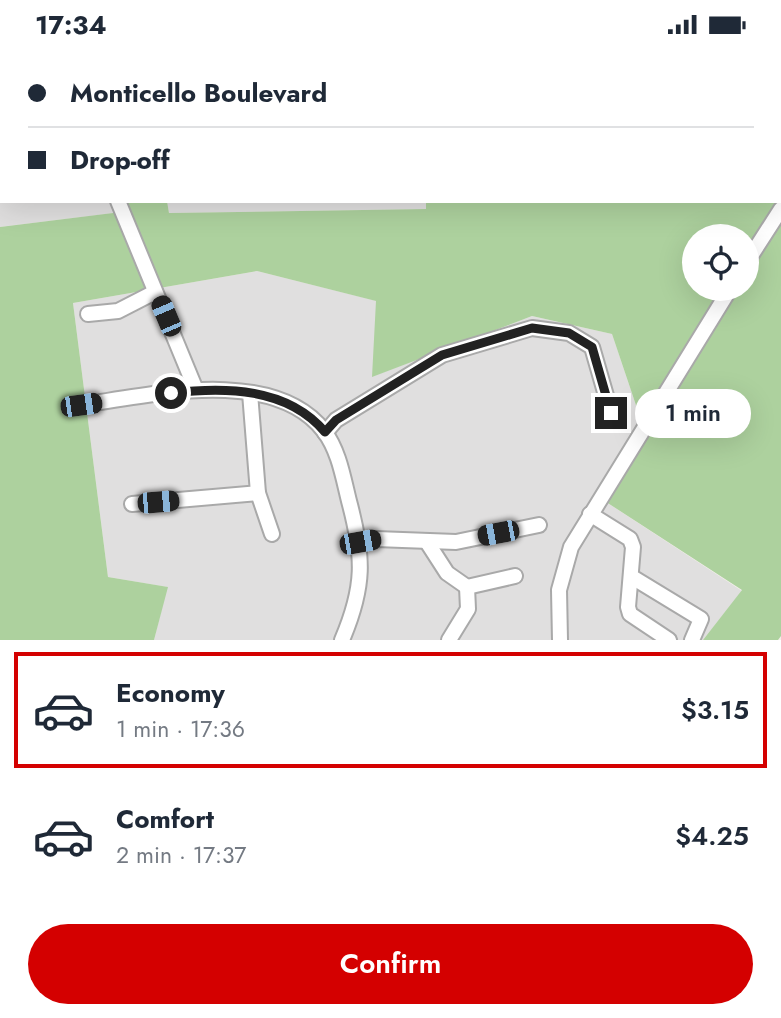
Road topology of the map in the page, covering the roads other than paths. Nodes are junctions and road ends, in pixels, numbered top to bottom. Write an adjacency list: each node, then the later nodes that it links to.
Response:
1 (119, 203): 4 (street)
2 (781, 209): 3 (street)
3 (759, 244)
4 (155, 292): 6 (street); 7 (street)
5 (723, 301): 14 (street)
6 (89, 314)
7 (196, 390): 8 (street); 9 (street)
8 (250, 393): 11 (street); 12 (street)
9 (81, 405)
10 (611, 413): 11 (street)
11 (325, 432): 17 (street)
12 (258, 493): 13 (street); 16 (street)
13 (132, 504)
14 (590, 515): 20 (street); 24 (street)
15 (539, 524): 18 (street)
16 (272, 534)
17 (360, 542): 18 (street); 22 (street)
18 (427, 542): 21 (street)
19 (515, 576): 21 (street)
20 (632, 577): 25 (street); 26 (street)
21 (467, 587): 23 (street)
22 (342, 640)
23 (449, 640)
24 (560, 640)
25 (669, 640)
26 (692, 640)

